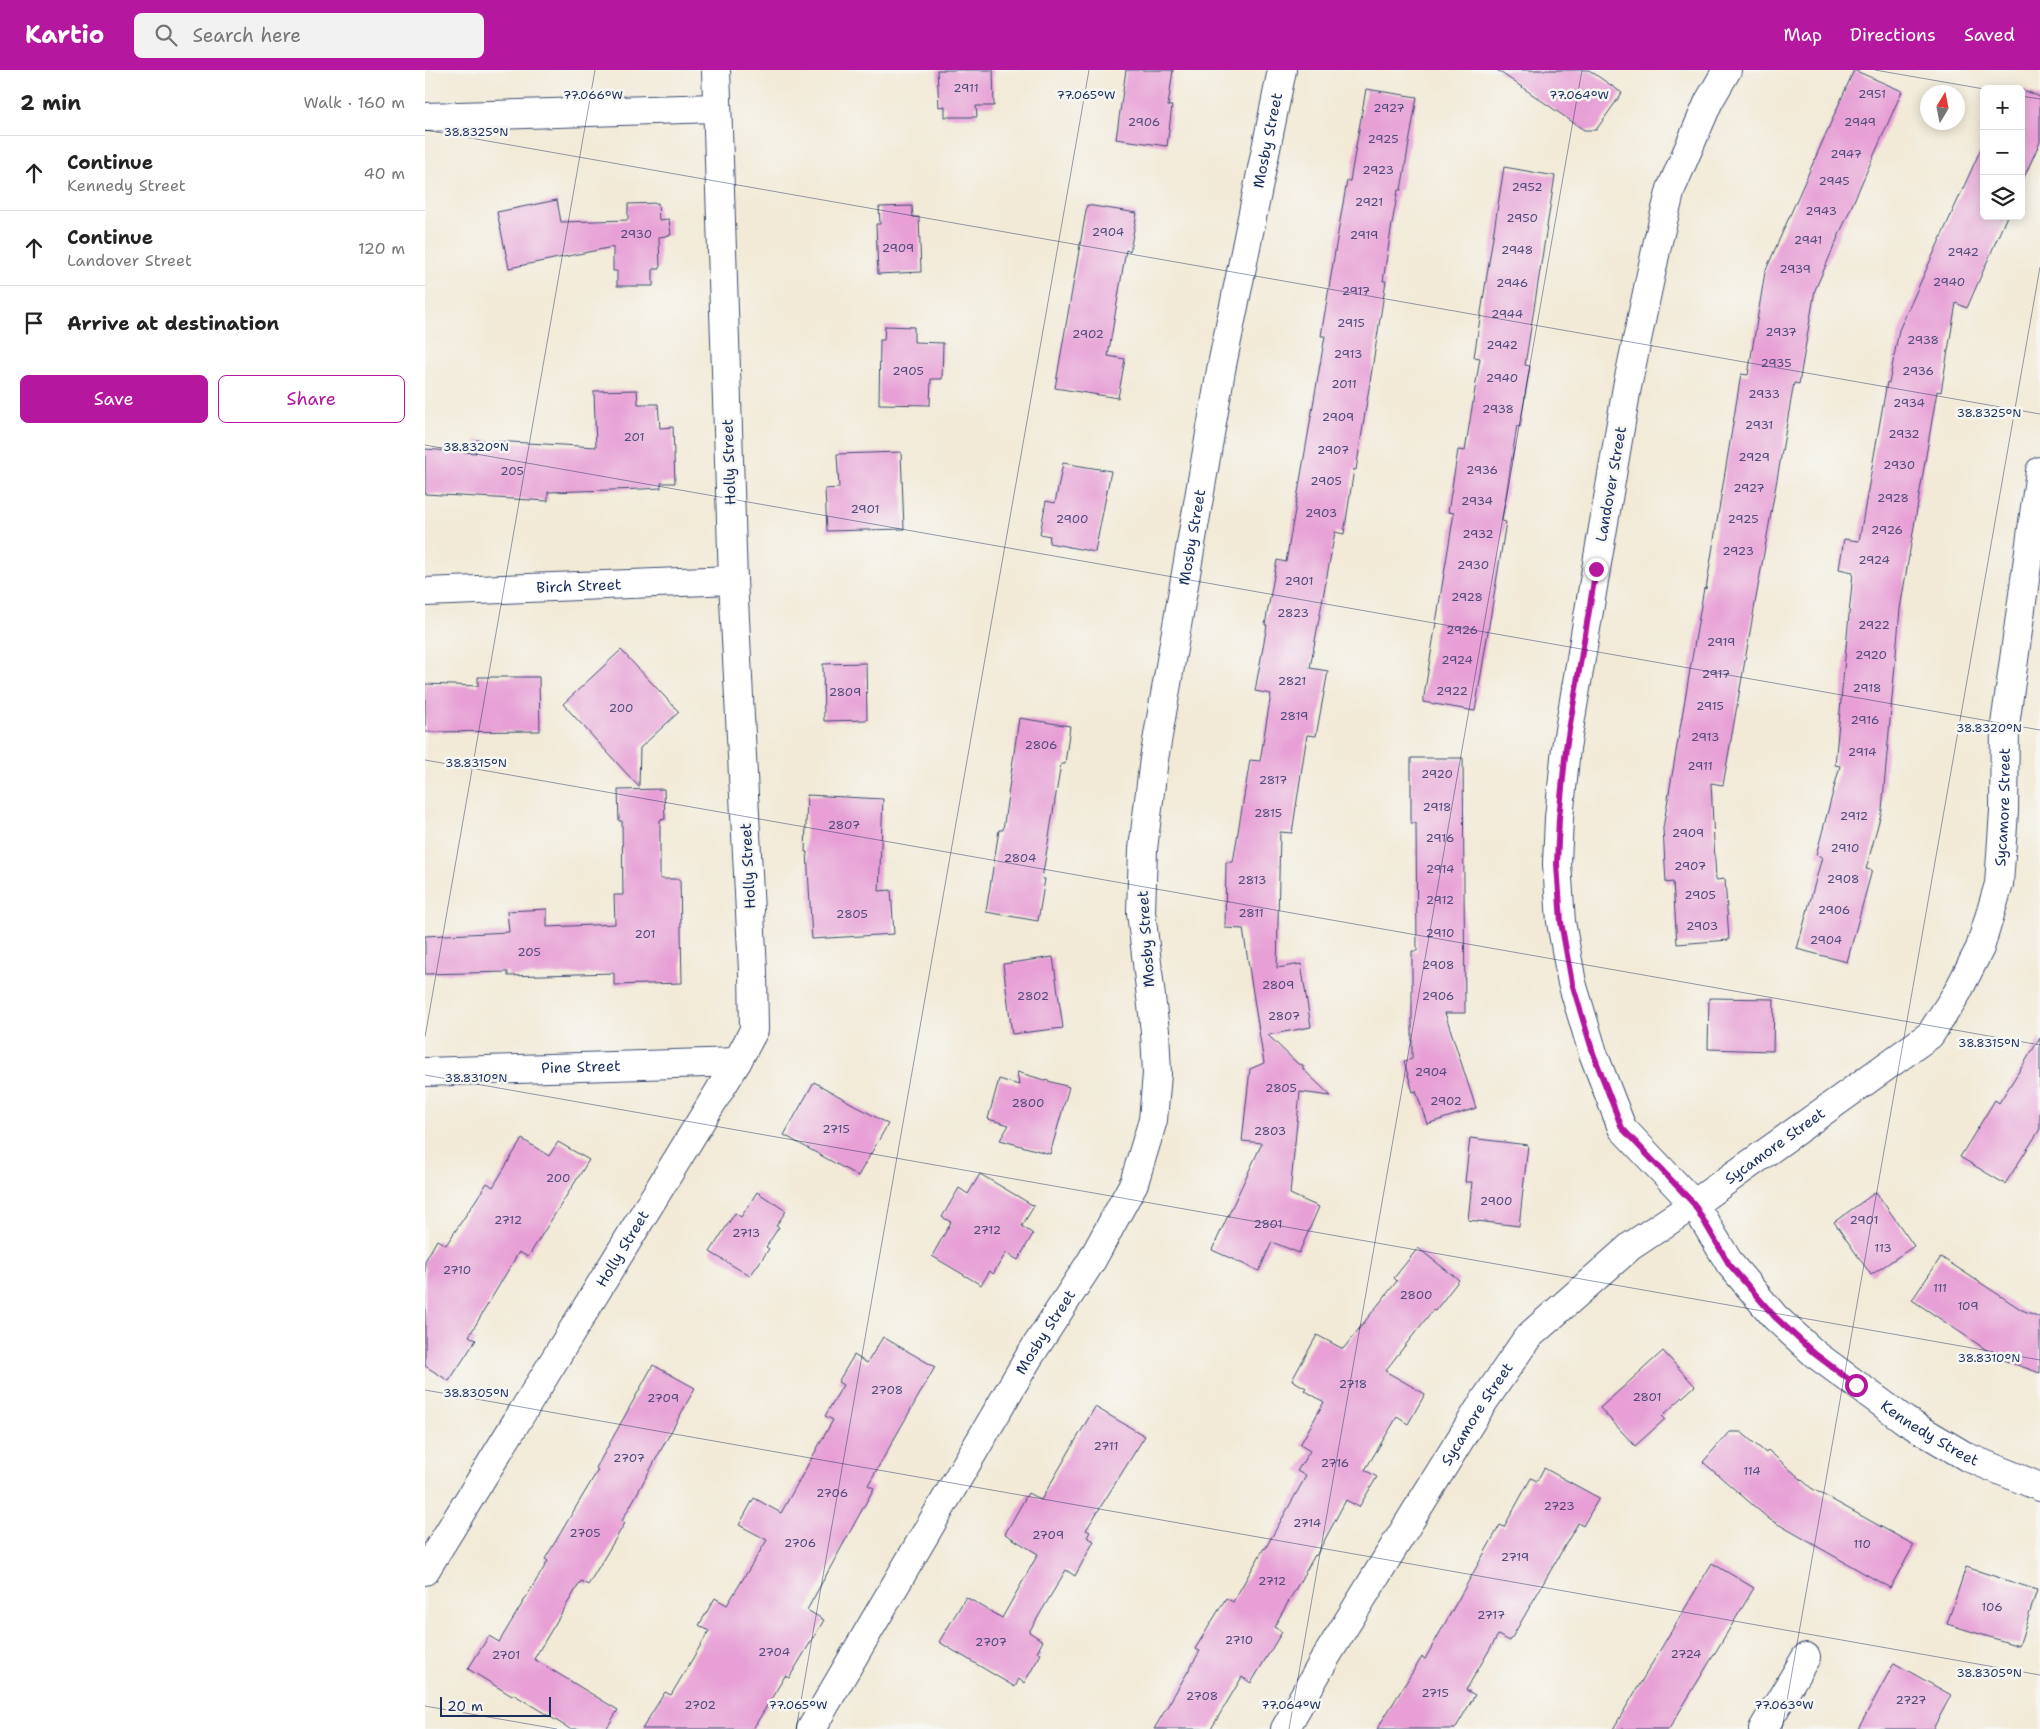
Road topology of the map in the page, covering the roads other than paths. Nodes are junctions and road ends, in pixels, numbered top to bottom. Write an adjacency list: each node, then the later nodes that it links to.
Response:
1 (716, 70): 4 (street, Holly Street)
2 (1282, 70): 15 (street, Mosby Street)
3 (1727, 70): 11 (street, Landover Street)
4 (716, 108): 5 (street); 7 (street, Holly Street)
5 (425, 117)
6 (2040, 471): 11 (street, Sycamore Street)
7 (733, 580): 8 (street, Birch Street); 9 (street, Holly Street)
8 (425, 592)
9 (737, 1062): 10 (street, Pine Street); 13 (street, Holly Street)
10 (425, 1072)
11 (1694, 1204): 12 (street, Kennedy Street); 16 (street, Sycamore Street)
12 (2040, 1487)
13 (425, 1571)
14 (1806, 1657): 17 (street)
15 (811, 1729)
16 (1285, 1729)
17 (1763, 1729)

